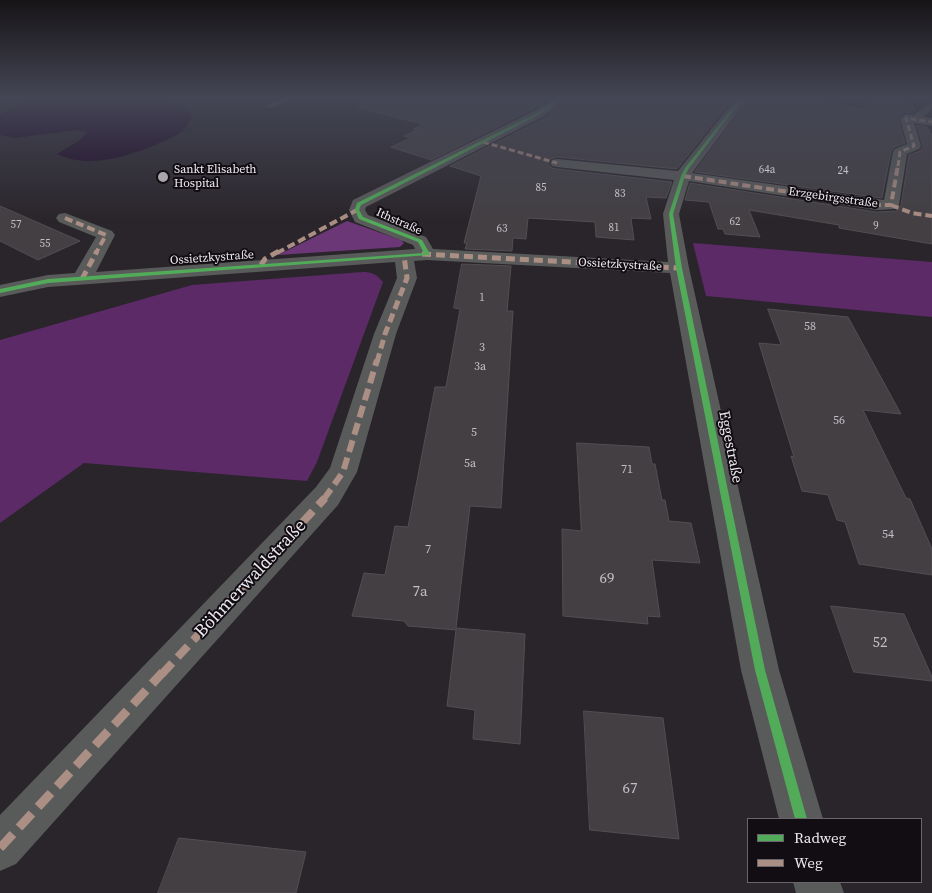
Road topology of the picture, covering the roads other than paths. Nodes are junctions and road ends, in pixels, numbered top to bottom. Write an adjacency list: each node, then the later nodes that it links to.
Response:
1 (489, 139): 7 (street, Ithstraße)
2 (711, 139): 5 (street, Eggestraße)
3 (912, 139): 5 (street, Erzgebirgsstraße)
4 (557, 164): 5 (street)
5 (683, 176): 8 (street, Eggestraße)
6 (65, 218): 9 (street)
7 (415, 255): 8 (street, Ossietzkystraße); 9 (street, Ossietzkystraße); 12 (street, Böhmerwaldstraße)
8 (679, 268): 11 (street, Eggestraße)
9 (82, 279): 10 (street, Ossietzkystraße)
10 (0, 291)
11 (800, 818)
12 (0, 848)

